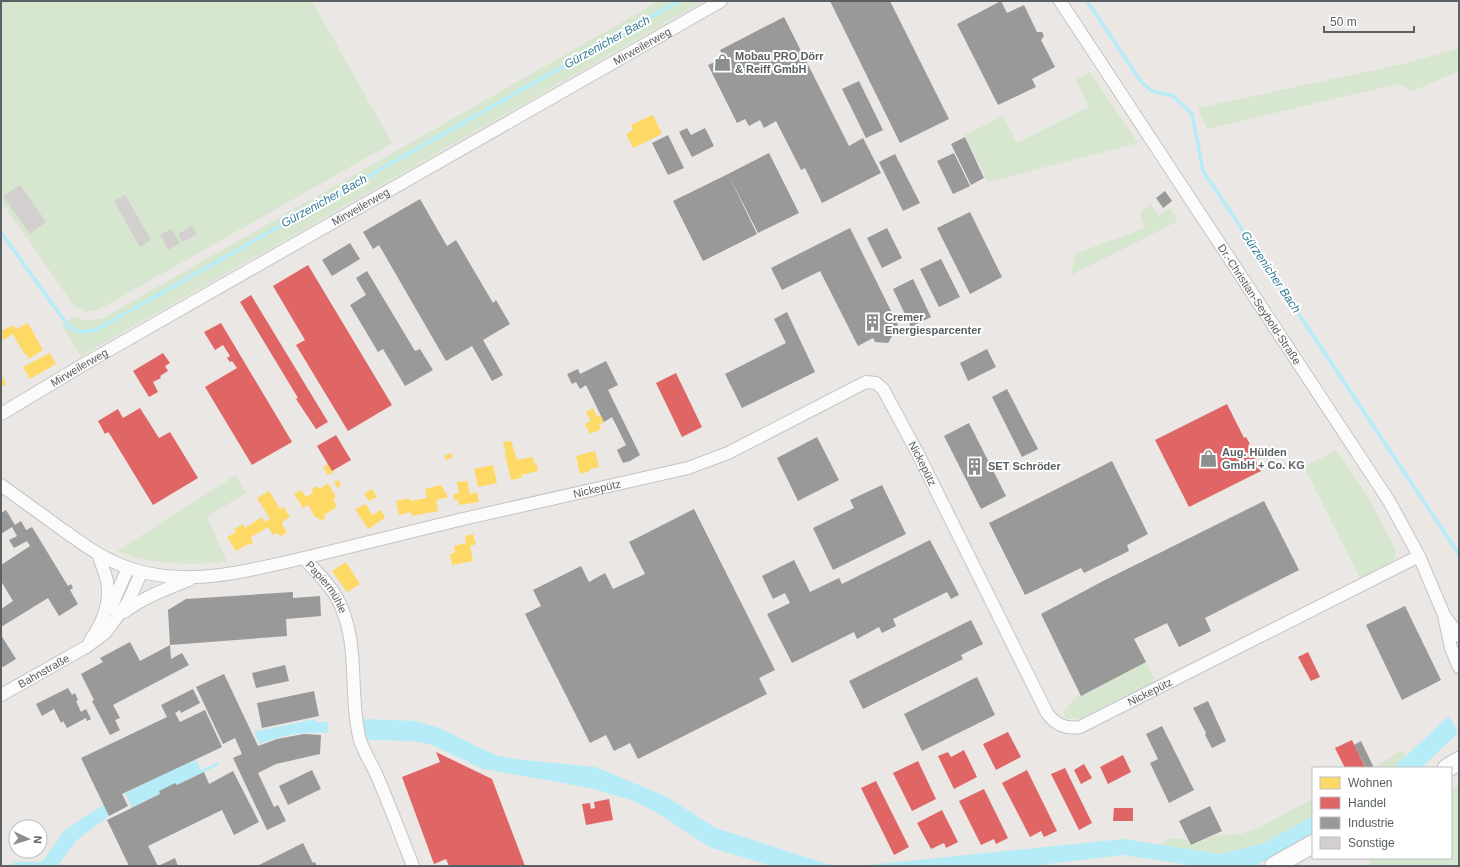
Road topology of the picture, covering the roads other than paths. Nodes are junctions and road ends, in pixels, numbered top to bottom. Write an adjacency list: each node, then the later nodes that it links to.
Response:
1 (721, 1): 3 (street, Mirweilerweg)
2 (1060, 1): 6 (street, Dr.-Christian-Seybold-Straße)
3 (1, 414)
4 (1, 485): 5 (street, Papiermühle)
5 (98, 554): 8 (street, Papiermühle); 13 (street, Bahnstraße)
6 (1418, 556): 7 (street, Nickepütz); 11 (street, Dr.-Christian-Seybold-Straße)
7 (304, 558): 10 (street, Papiermühle); 21 (street, Papiermühle)
8 (128, 568): 9 (street, Papiermühle); 13 (street, Bahnstraße)
9 (141, 573): 10 (street, Papiermühle); 12 (street, Bahnstraße)
10 (196, 577): 12 (street, Bahnstraße)
11 (1444, 615): 14 (street, Dr.-Christian-Seybold-Straße); 16 (street, Dr.-Christian-Seybold-Straße)
12 (118, 617): 15 (street, Bahnstraße)
13 (100, 626): 15 (street, Bahnstraße)
14 (1459, 636)
15 (86, 647): 17 (street, Bahnstraße)
16 (1459, 667)
17 (1, 695)
18 (1459, 762): 19 (main road)
19 (1449, 767)
20 (1312, 845): 22 (main road)
21 (413, 866)
22 (1274, 866)

